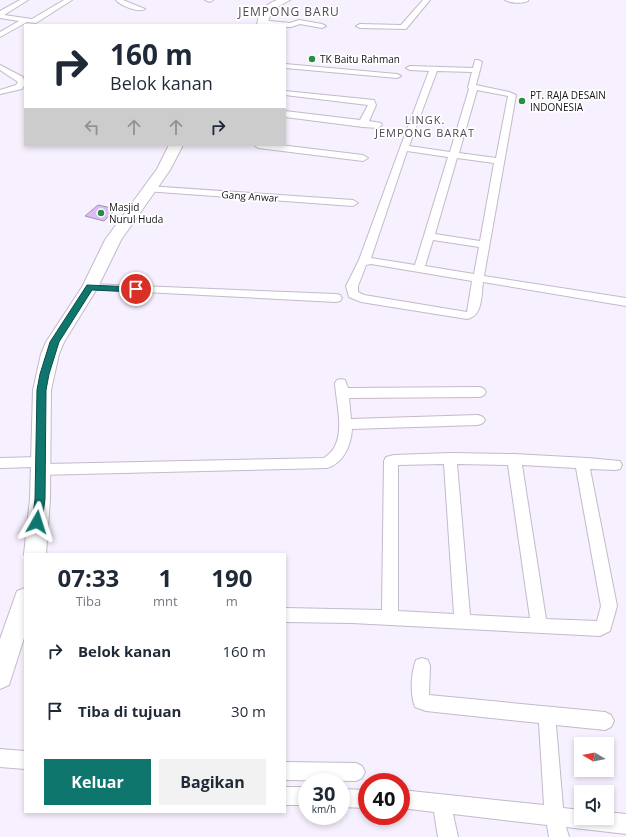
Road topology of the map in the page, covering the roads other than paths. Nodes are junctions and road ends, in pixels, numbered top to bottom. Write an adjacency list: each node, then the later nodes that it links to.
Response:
1 (25, 0): 9 (street)
2 (69, 0): 10 (street)
3 (119, 0): 8 (street)
4 (282, 0): 11 (street)
5 (427, 0): 14 (street)
6 (508, 0): 7 (street)
7 (525, 1)
8 (142, 9)
9 (0, 15): 10 (street)
10 (24, 21): 15 (street)
11 (262, 24)
12 (286, 25): 13 (street)
13 (322, 26)
14 (360, 26)
15 (0, 35)
16 (286, 66): 20 (street)
17 (0, 67): 22 (street)
18 (410, 68): 19 (street)
19 (434, 69): 21 (street); 29 (street)
20 (397, 76)
21 (474, 87): 30 (street); 32 (street)
22 (0, 92)
23 (286, 93): 25 (street)
24 (286, 114): 25 (street)
25 (363, 124): 26 (street)
26 (378, 125)
27 (175, 146): 33 (street)
28 (266, 146): 31 (street)
29 (404, 148): 30 (street); 37 (street)
30 (452, 154): 32 (street); 35 (street)
31 (363, 158)
32 (499, 161): 36 (street)
33 (148, 189): 34 (street, Gang Anwar); 40 (street)
34 (353, 203)
35 (429, 236): 36 (street); 38 (street)
36 (484, 245): 39 (street)
37 (364, 262): 38 (street); 39 (street)
38 (419, 269): 39 (street)
39 (478, 279): 42 (street)
40 (90, 287): 41 (street); 50 (street)
41 (336, 298)
42 (626, 302)
43 (480, 392): 45 (street)
44 (478, 420): 45 (street)
45 (345, 424): 50 (street)
46 (450, 458): 47 (street); 55 (street); 56 (street)
47 (514, 459): 48 (street); 57 (street)
48 (582, 462): 51 (street); 57 (street)
49 (0, 463): 50 (street)
50 (34, 465): 52 (street)
51 (615, 465)
52 (35, 553)
53 (24, 605): 59 (street)
54 (286, 615): 55 (street)
55 (390, 618): 56 (street)
56 (462, 622): 57 (street)
57 (539, 626)
58 (422, 666): 60 (street)
59 (0, 677)
60 (547, 716): 61 (street); 70 (street)
61 (605, 721)
62 (0, 758): 63 (street)
63 (24, 760)
64 (286, 771): 65 (street)
65 (356, 772)
66 (286, 796): 67 (street)
67 (298, 796)
68 (410, 800): 69 (street)
69 (442, 803): 70 (street); 72 (street)
70 (554, 816): 71 (street); 73 (street)
71 (626, 824)
72 (448, 837)
73 (559, 837)

